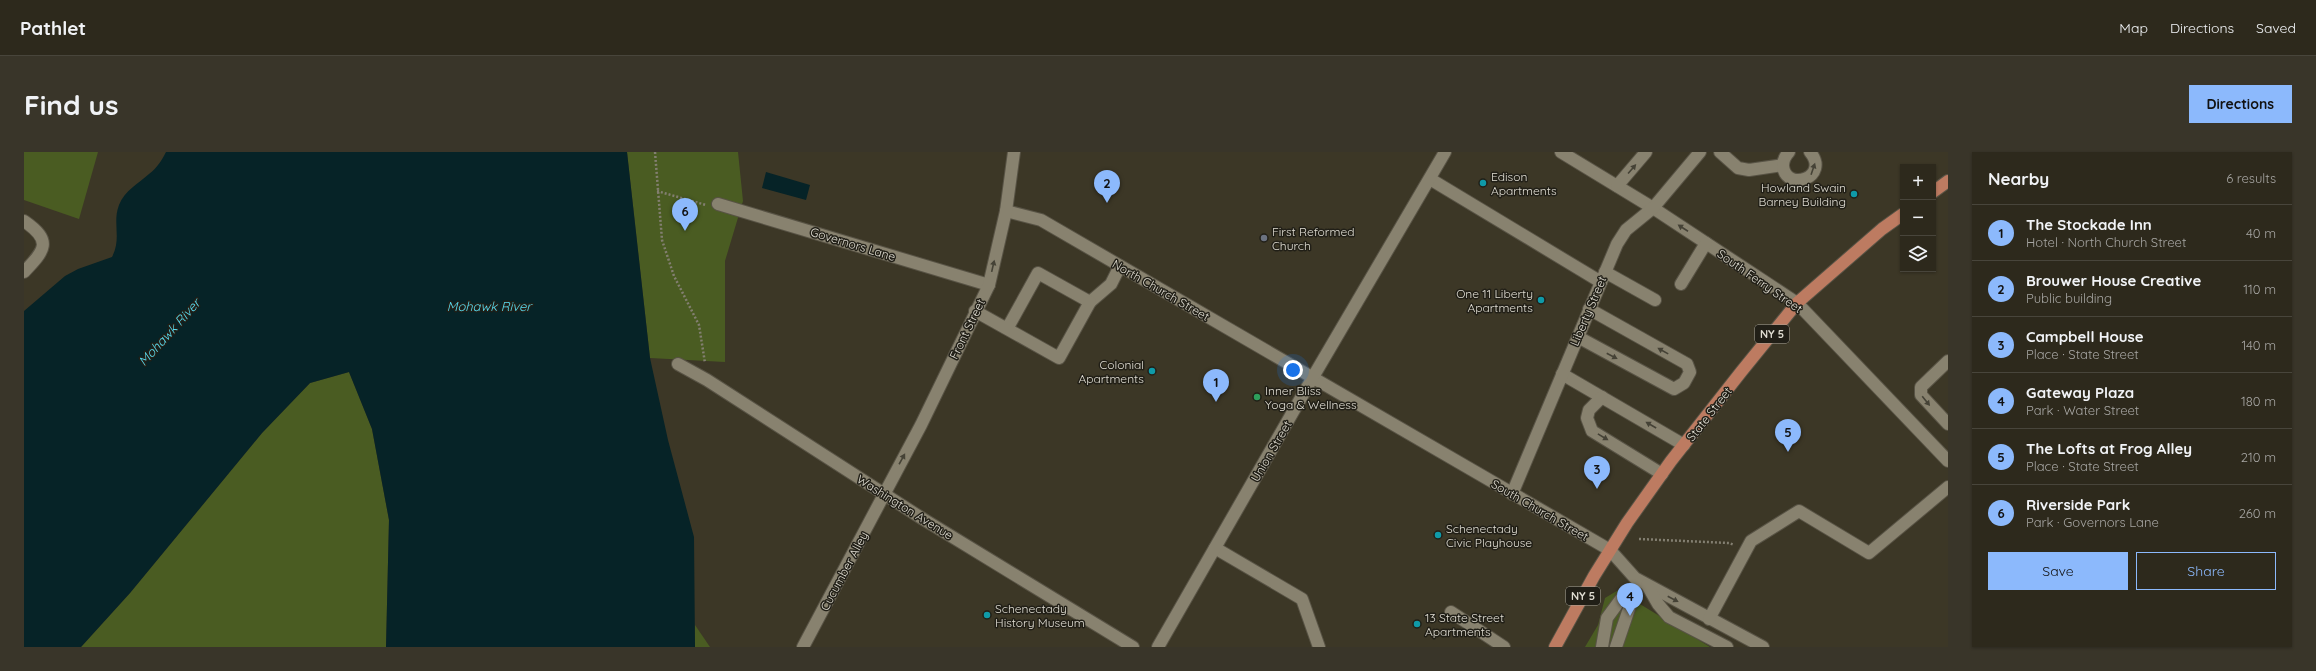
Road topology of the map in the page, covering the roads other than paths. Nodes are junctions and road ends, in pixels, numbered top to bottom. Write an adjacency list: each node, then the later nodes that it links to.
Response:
1 (1014, 152): 16 (street, Front Street)
2 (1445, 152): 10 (street, Union Street)
3 (1561, 152): 12 (street, South Ferry Street)
4 (1646, 152): 12 (street, one-way to 4)
5 (1700, 152): 15 (street, Liberty Street)
6 (1720, 152): 9 (street)
7 (1789, 152): 9 (street)
8 (1810, 152): 9 (street, one-way to 8)
9 (1783, 165)
10 (1430, 179): 22 (street); 35 (street, Union Street)
11 (1948, 181): 13 (main road)
12 (1617, 186): 15 (street, South Ferry Street)
13 (1936, 190)
14 (718, 204): 24 (street, Governors Lane)
15 (1653, 208): 19 (street, South Ferry Street, one-way to 15); 22 (street, Liberty Street)
16 (1006, 211): 20 (street, North Church Street); 24 (street, Front Street, one-way to 16)
17 (1900, 216): 27 (main road, State Street / NY 5)
18 (24, 221): 21 (street)
19 (1706, 243): 23 (street); 27 (street, South Ferry Street)
20 (1120, 266): 26 (street); 35 (street, North Church Street)
21 (25, 271)
22 (1603, 277): 25 (street); 28 (street, Liberty Street)
23 (1681, 284)
24 (989, 285): 29 (street, Front Street)
25 (1655, 300)
26 (1090, 302): 30 (street); 30 (street)
27 (1797, 303): 38 (main road, State Street / NY 5); 39 (street, South Ferry Street)
28 (1589, 309): 31 (street, Liberty Street); 31 (street, one-way to 28)
29 (975, 311): 30 (street); 42 (street, Front Street, one-way to 29)
30 (1007, 329)
31 (1578, 337): 34 (street, Liberty Street)
32 (1948, 361): 37 (street, one-way to 37)
33 (678, 364): 42 (street, Washington Avenue)
34 (1562, 374): 36 (street); 43 (street, Liberty Street)
35 (1313, 377): 43 (street, South Church Street); 44 (street, Union Street)
36 (1602, 397): 38 (street, one-way to 36); 40 (street, one-way to 40)
37 (1948, 424)
38 (1684, 445): 40 (main road, State Street / NY 5)
39 (1948, 461)
40 (1662, 474): 45 (main road, State Street / NY 5)
41 (1948, 488): 48 (street)
42 (884, 493): 50 (street, Cucumber Alley); 51 (street, Washington Avenue)
43 (1512, 494): 45 (street, South Church Street)
44 (1215, 548): 52 (street, Union Street); 53 (street)
45 (1610, 550): 46 (street, South Church Street); 55 (main road, State Street / NY 5)
46 (1647, 585): 48 (street, South Church Street, one-way to 48); 58 (street)
47 (1451, 612): 54 (street)
48 (1710, 619): 49 (street, South Church Street)
49 (1746, 638): 59 (street); 60 (street, South Church Street)
50 (802, 647)
51 (1133, 647)
52 (1158, 647)
53 (1319, 647)
54 (1504, 647)
55 (1555, 647)
56 (1602, 647): 57 (street)
57 (1616, 647)
58 (1727, 647)
59 (1731, 647)
60 (1763, 647)

